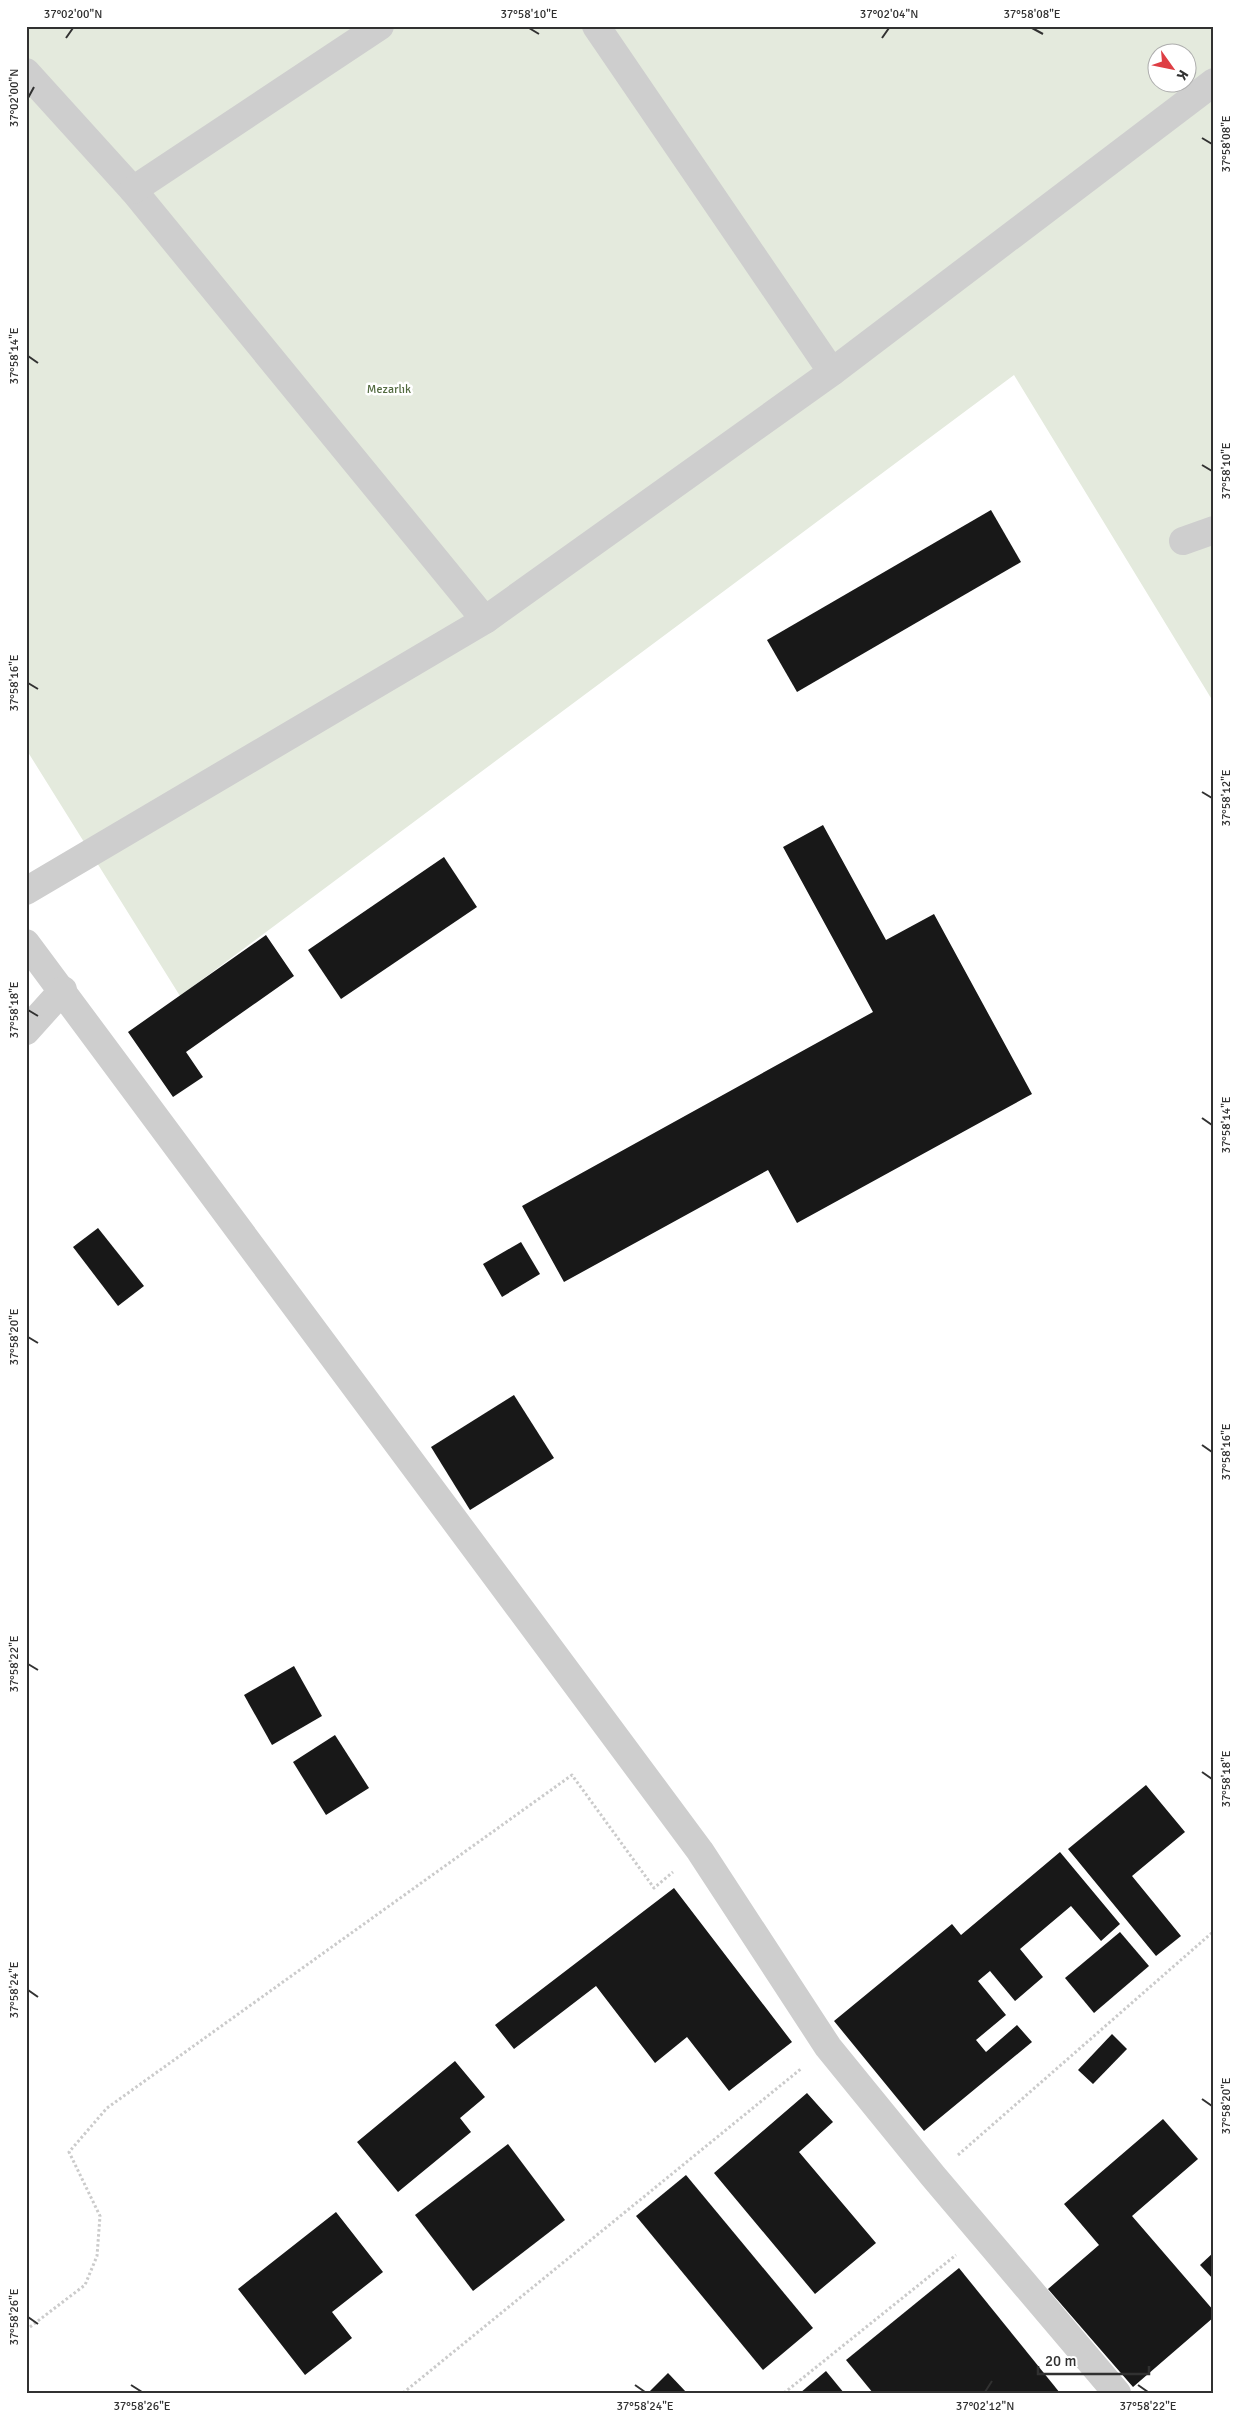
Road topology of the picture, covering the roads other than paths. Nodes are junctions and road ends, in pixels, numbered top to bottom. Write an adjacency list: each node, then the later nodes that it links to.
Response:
1 (380, 26): 5 (street)
2 (596, 26): 6 (street)
3 (26, 72): 5 (street)
4 (1214, 82): 6 (street)
5 (133, 190): 9 (street)
6 (832, 372): 9 (street)
7 (1214, 530): 8 (street)
8 (1183, 542)
9 (485, 620): 10 (street)
10 (26, 891)
11 (29, 953): 12 (street)
12 (63, 990): 13 (street); 14 (street)
13 (26, 1031)
14 (1117, 2393)

